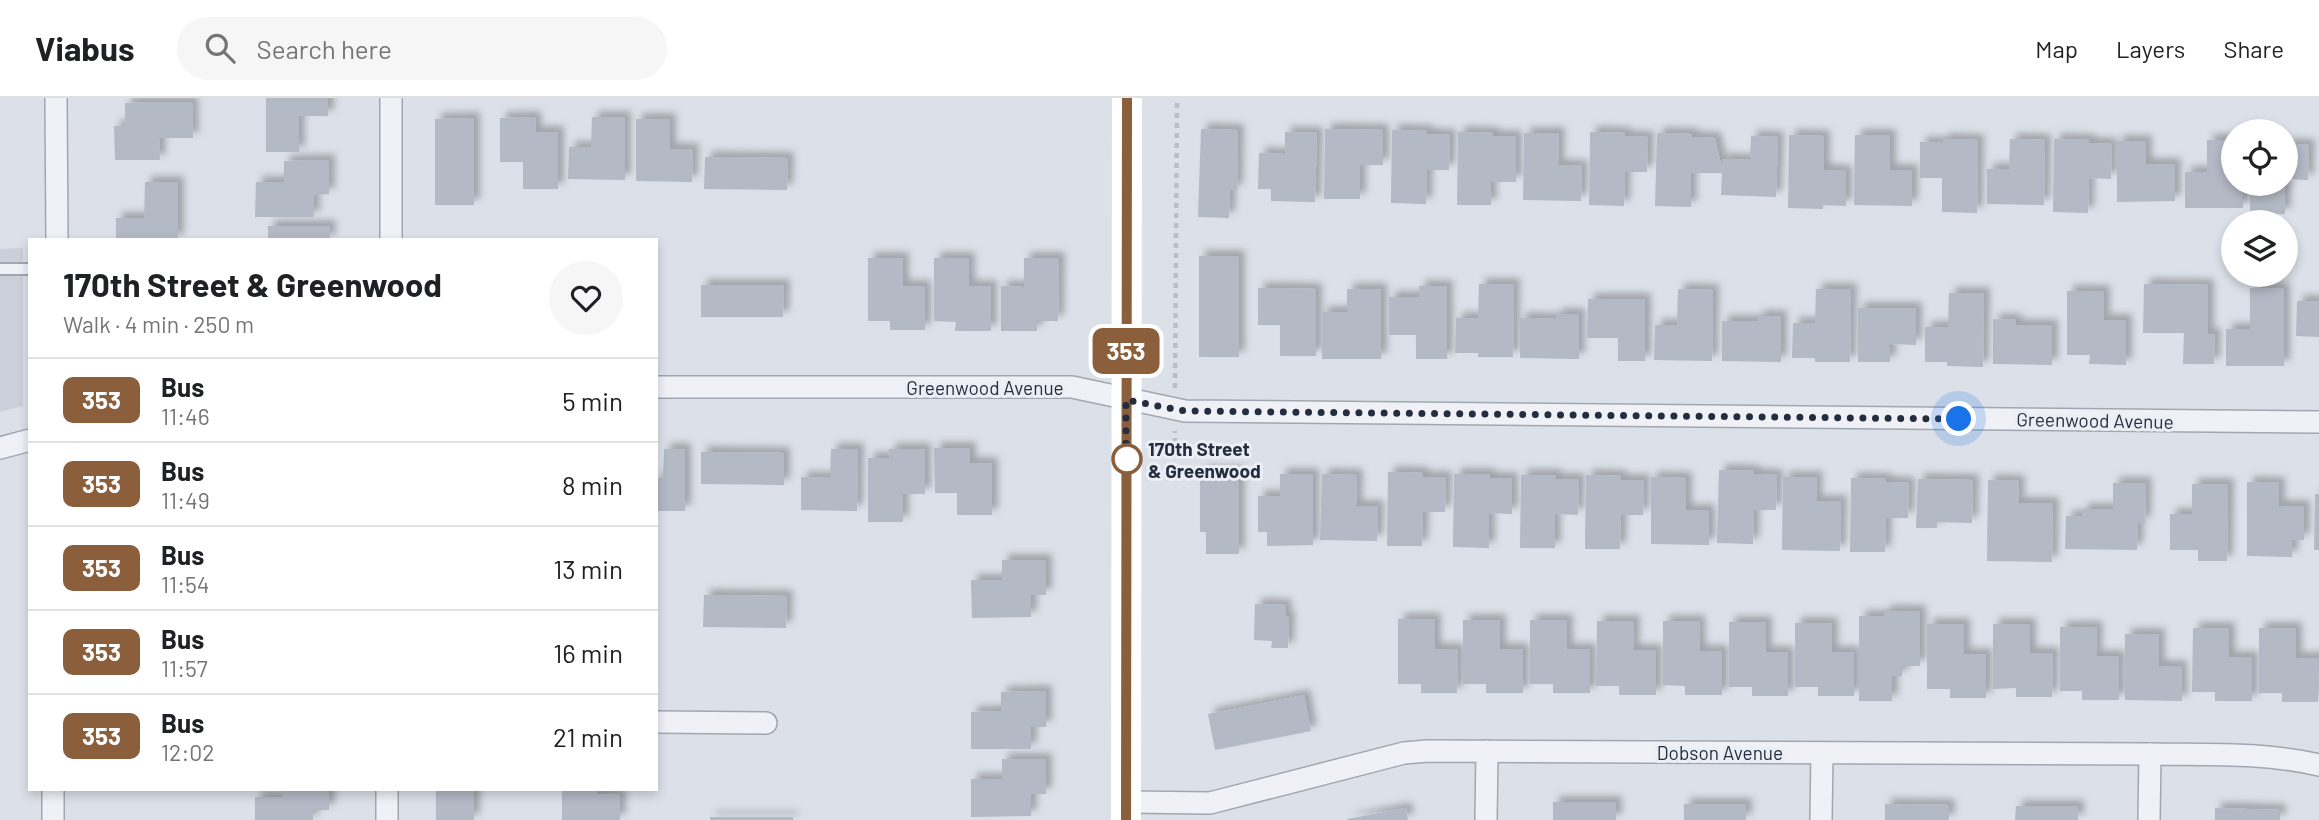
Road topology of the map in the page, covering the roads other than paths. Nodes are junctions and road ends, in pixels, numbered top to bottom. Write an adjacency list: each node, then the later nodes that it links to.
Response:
1 (56, 98): 4 (street)
2 (391, 98): 5 (street)
3 (1127, 98): 9 (street)
4 (57, 238)
5 (391, 238)
6 (0, 269): 7 (lane)
7 (28, 270)
8 (658, 387): 9 (street, Greenwood Avenue)
9 (1126, 400): 10 (street, Greenwood Avenue); 21 (street)
10 (2319, 422)
11 (28, 441): 12 (street)
12 (0, 448)
13 (658, 722): 14 (street)
14 (766, 723)
15 (1487, 751): 16 (street, Dobson Avenue); 21 (street, Dobson Avenue); 24 (street)
16 (1822, 753): 17 (street, Dobson Avenue); 25 (street)
17 (2150, 754): 18 (street, Dobson Avenue); 26 (street)
18 (2319, 765)
19 (53, 791): 22 (street)
20 (387, 791): 23 (street)
21 (1126, 811)
22 (53, 820)
23 (387, 820)
24 (1486, 820)
25 (1821, 820)
26 (2149, 820)

